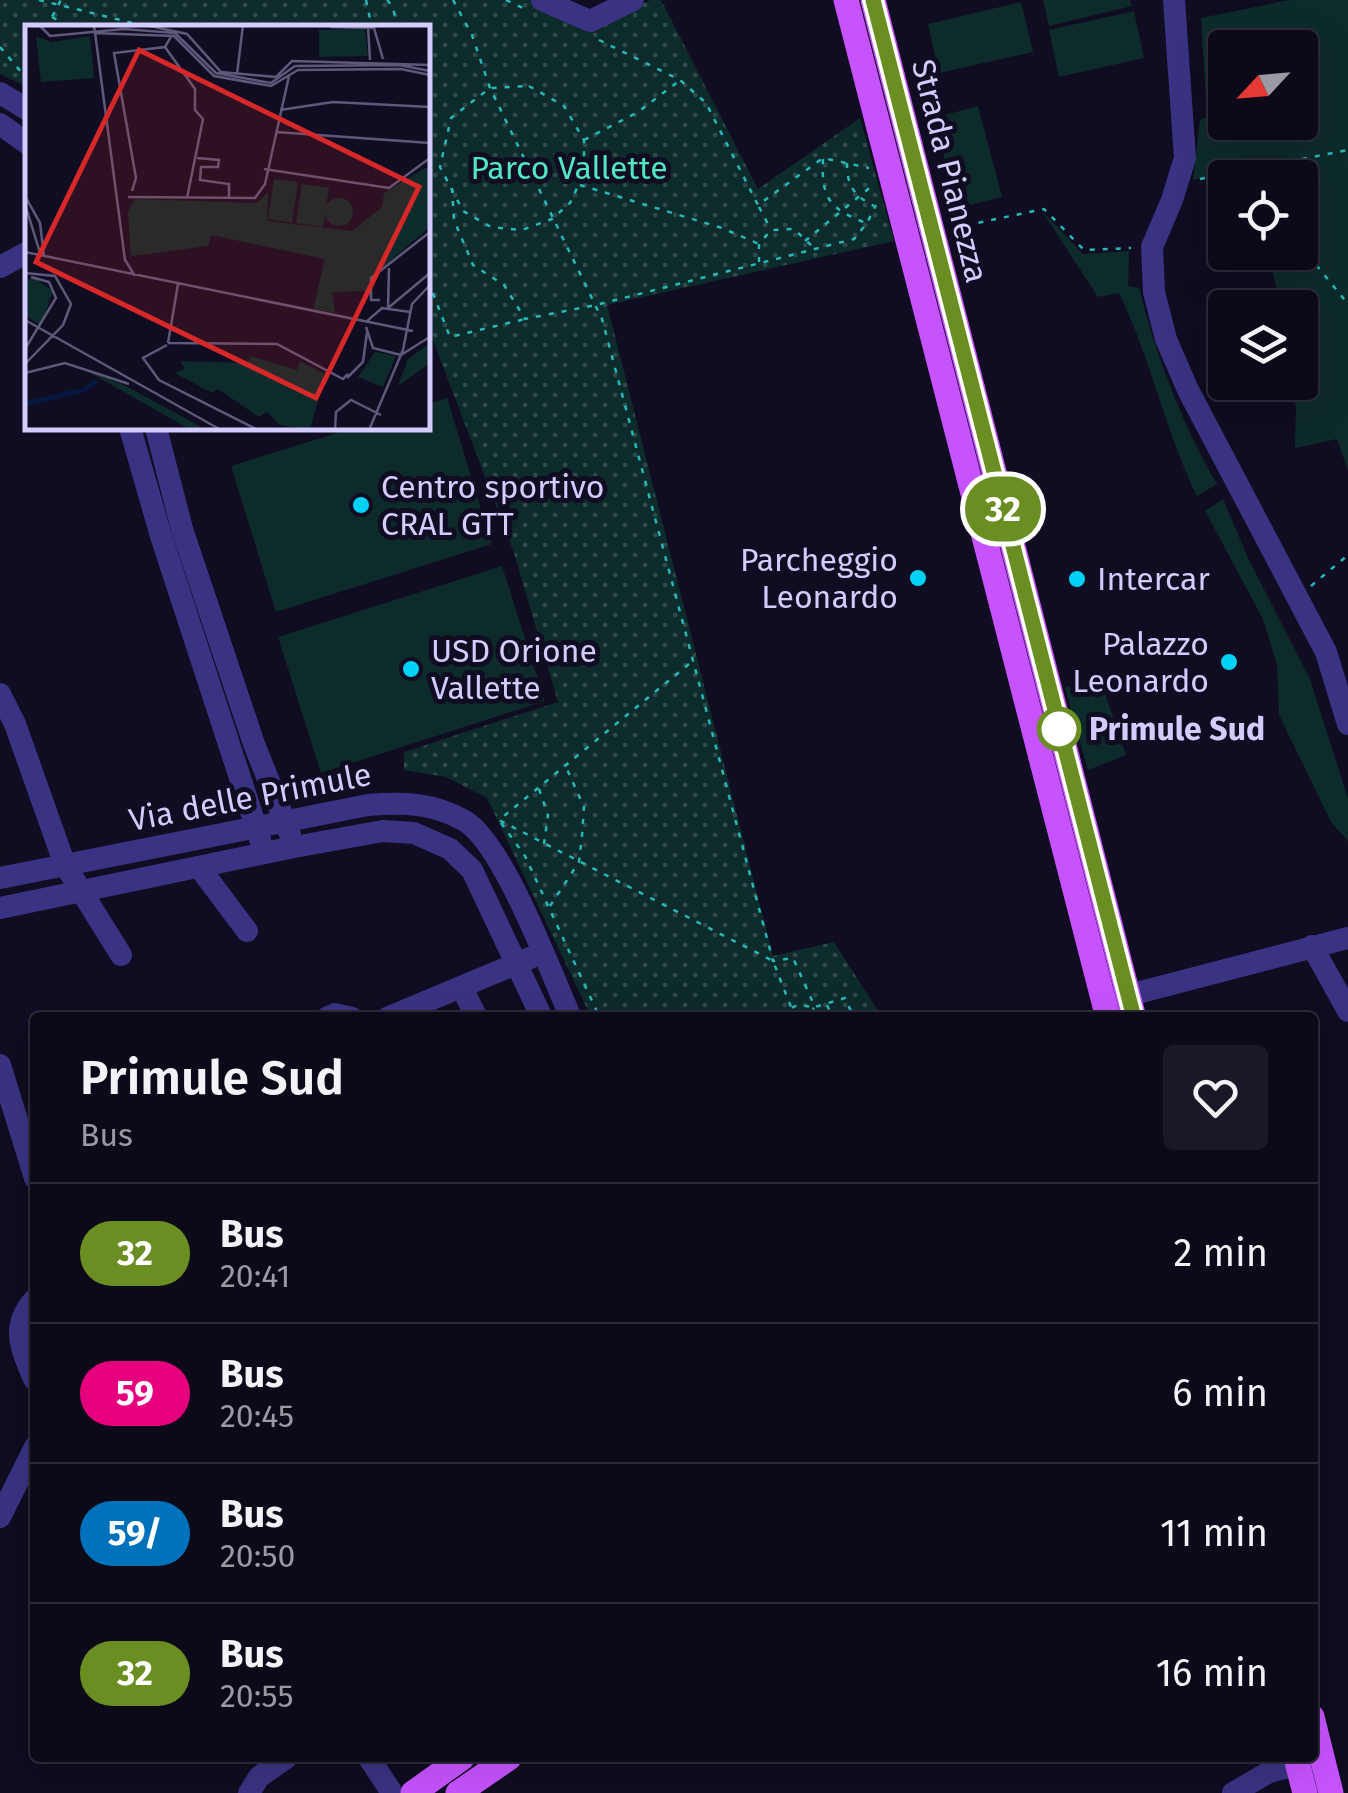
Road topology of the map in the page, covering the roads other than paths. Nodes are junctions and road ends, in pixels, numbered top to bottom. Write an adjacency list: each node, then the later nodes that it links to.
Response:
1 (633, 0): 5 (street)
2 (846, 0): 12 (main road, Strada Pianezza)
3 (873, 0): 12 (main road, Strada Pianezza)
4 (1174, 0): 18 (street)
5 (539, 7)
6 (0, 93): 7 (street)
7 (25, 108)
8 (0, 124): 9 (street)
9 (25, 142)
10 (25, 254): 11 (street)
11 (0, 267)
12 (952, 362): 35 (main road, Strada Pianezza)
13 (131, 430): 15 (street)
14 (156, 430): 15 (street)
15 (172, 532): 16 (street)
16 (215, 665): 19 (street); 20 (street)
17 (0, 694): 23 (street)
18 (1348, 724)
19 (287, 822): 20 (street, Via delle Primule); 21 (street); 31 (street, Via delle Primule)
20 (256, 828): 22 (street); 23 (street, Via delle Primule)
21 (294, 847): 22 (street, Via delle Primule); 33 (street, Via delle Primule)
22 (264, 853): 24 (street, Via delle Primule)
23 (65, 864): 25 (street, Via delle Primule); 26 (street)
24 (199, 866): 26 (street, Via delle Primule); 28 (street, Via delle Primule)
25 (0, 878)
26 (81, 891): 27 (street, Via delle Primule); 32 (street)
27 (0, 908)
28 (247, 930)
29 (1348, 938): 30 (street, Strada Pianezza)
30 (1312, 946): 35 (street, Strada Pianezza); 36 (street)
31 (542, 952): 33 (street); 40 (street, Via delle Primule)
32 (121, 955)
33 (518, 964): 34 (street); 39 (street, Via delle Primule)
34 (462, 988): 37 (street); 38 (street)
35 (1119, 1008)
36 (1348, 1011)
37 (403, 1012)
38 (474, 1012)
39 (539, 1012)
40 (567, 1012)
41 (0, 1065): 42 (street)
42 (30, 1162)
43 (30, 1306): 44 (street)
44 (30, 1370)
45 (30, 1457): 46 (street)
46 (0, 1517)
47 (280, 1762): 54 (street)
48 (372, 1762): 55 (street)
49 (456, 1762): 56 (main road)
50 (503, 1762): 57 (main road)
51 (1262, 1762): 53 (street)
52 (1309, 1776): 53 (street)
53 (1240, 1788)
54 (248, 1793)
55 (392, 1793)
56 (412, 1793)
57 (458, 1793)

